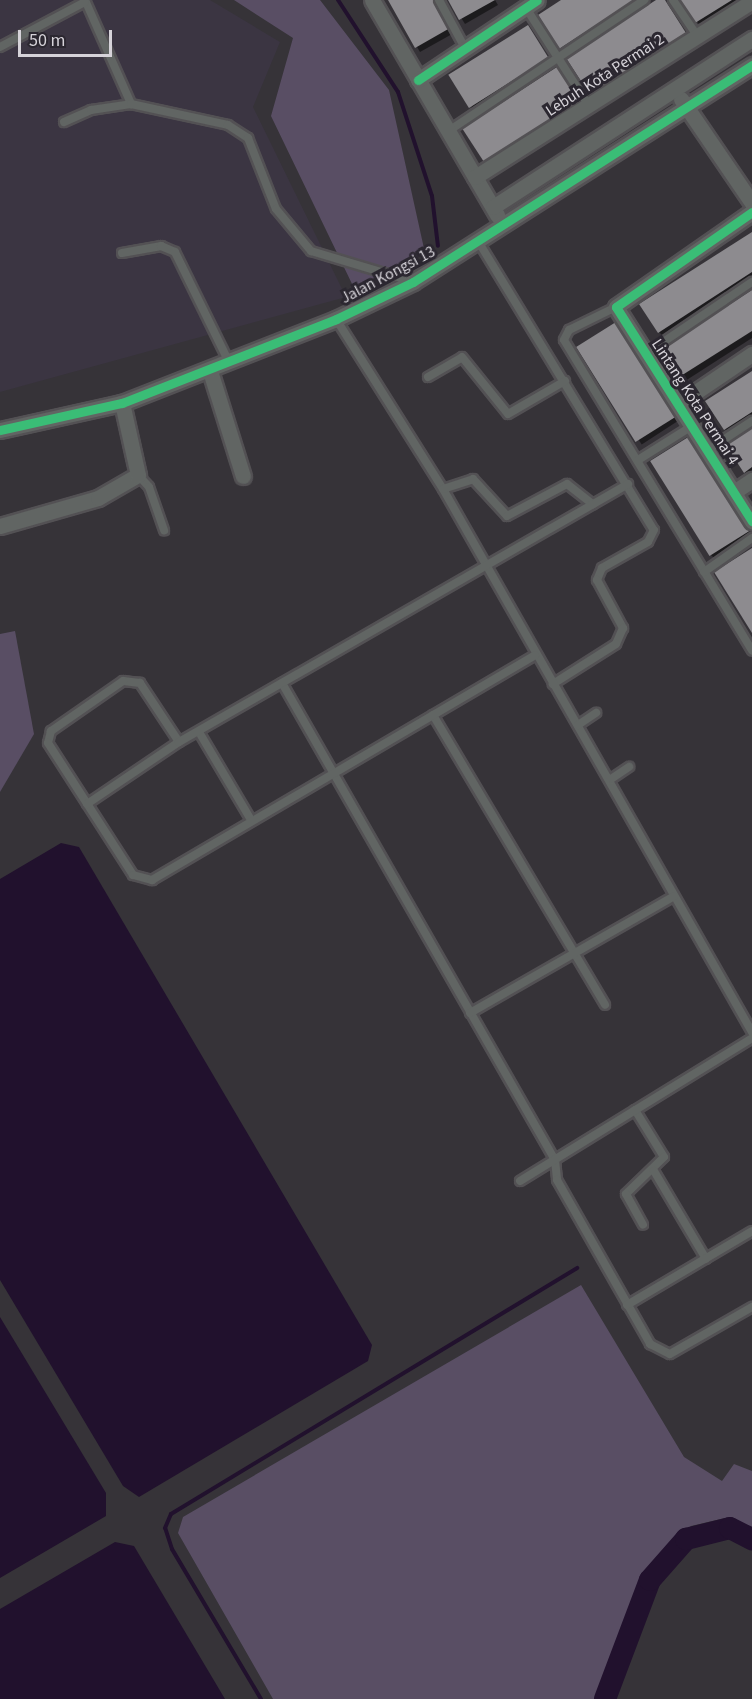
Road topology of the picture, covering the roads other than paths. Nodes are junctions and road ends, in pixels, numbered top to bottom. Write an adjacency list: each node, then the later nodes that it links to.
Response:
1 (372, 0): 14 (street)
2 (439, 0): 11 (lane)
3 (644, 0): 12 (lane)
4 (673, 0): 8 (lane)
5 (85, 1): 10 (lane); 16 (lane)
6 (752, 1): 8 (street, Lebuh Kota Permai 2)
7 (523, 5): 11 (street); 12 (lane)
8 (698, 37): 18 (street, Lebuh Kota Permai 2)
9 (752, 39): 15 (street)
10 (0, 47)
11 (465, 48): 14 (street)
12 (558, 58): 18 (lane); 20 (lane)
13 (752, 65): 17 (street, Jalan Kongsi 13)
14 (418, 80): 20 (street)
15 (673, 90): 17 (street); 23 (street)
16 (131, 104): 19 (lane); 28 (lane)
17 (687, 107): 22 (street); 25 (street, Jalan Kongsi 13)
18 (589, 108): 21 (street, Lebuh Kota Permai 2)
19 (64, 122)
20 (450, 130): 21 (street)
21 (476, 177): 23 (street)
22 (752, 203)
23 (493, 207): 25 (street)
24 (752, 212): 30 (street)
25 (503, 226): 26 (street, Jalan Kongsi 13)
26 (478, 242): 28 (street, Jalan Kongsi 13); 37 (lane)
27 (122, 253): 34 (lane)
28 (413, 282): 31 (street, Jalan Kongsi 13)
29 (752, 282): 32 (lane)
30 (619, 304): 32 (street, Lintang Kota Permai 4); 44 (lane)
31 (336, 319): 34 (street, Jalan Kongsi 13); 49 (lane)
32 (647, 353): 38 (street, Lintang Kota Permai 4)
33 (752, 354): 38 (street)
34 (230, 363): 35 (street, Jalan Kongsi 13)
35 (210, 371): 39 (street, Jalan Kongsi 13); 46 (street)
36 (428, 377): 37 (lane)
37 (565, 381): 48 (lane)
38 (681, 402): 41 (street, Lintang Kota Permai 4)
39 (122, 403): 42 (street, Jalan Kongsi 13); 45 (street)
40 (752, 420): 43 (lane)
41 (693, 425): 43 (street, Lintang Kota Permai 4); 44 (lane)
42 (0, 430)
43 (708, 450): 50 (street, Lintang Kota Permai 4)
44 (638, 460): 57 (lane)
45 (138, 475): 53 (street); 54 (lane)
46 (243, 476)
47 (752, 480): 50 (street)
48 (628, 484): 51 (lane); 61 (lane)
49 (442, 489): 51 (lane); 56 (lane)
50 (734, 492): 52 (street, Lintang Kota Permai 4)
51 (593, 504): 56 (lane)
52 (752, 521)
53 (0, 526)
54 (164, 530)
55 (752, 538): 57 (lane)
56 (485, 564): 59 (lane); 60 (lane)
57 (704, 572): 58 (lane)
58 (752, 651)
59 (535, 655): 61 (lane); 63 (lane)
60 (282, 683): 65 (lane); 68 (lane)
61 (553, 684): 64 (lane)
62 (596, 713): 64 (lane)
63 (433, 715): 68 (lane); 73 (lane)
64 (578, 725): 69 (lane)
65 (199, 732): 66 (lane); 71 (lane)
66 (179, 742): 70 (lane); 70 (lane)
67 (629, 767): 69 (lane)
68 (334, 774): 71 (lane); 75 (lane)
69 (611, 779): 72 (lane)
70 (87, 804): 71 (lane)
71 (251, 820)
72 (674, 896): 73 (lane); 76 (lane)
73 (573, 954): 74 (lane); 75 (lane)
74 (605, 1005)
75 (470, 1013): 79 (lane)
76 (752, 1032)
77 (752, 1038): 78 (lane)
78 (635, 1110): 79 (lane); 80 (lane)
79 (555, 1160): 81 (lane); 85 (lane)
80 (654, 1171): 82 (lane); 84 (lane)
81 (520, 1181)
82 (643, 1225)
83 (752, 1231): 84 (lane)
84 (706, 1259): 85 (lane)
85 (627, 1305): 86 (lane)
86 (752, 1307)

